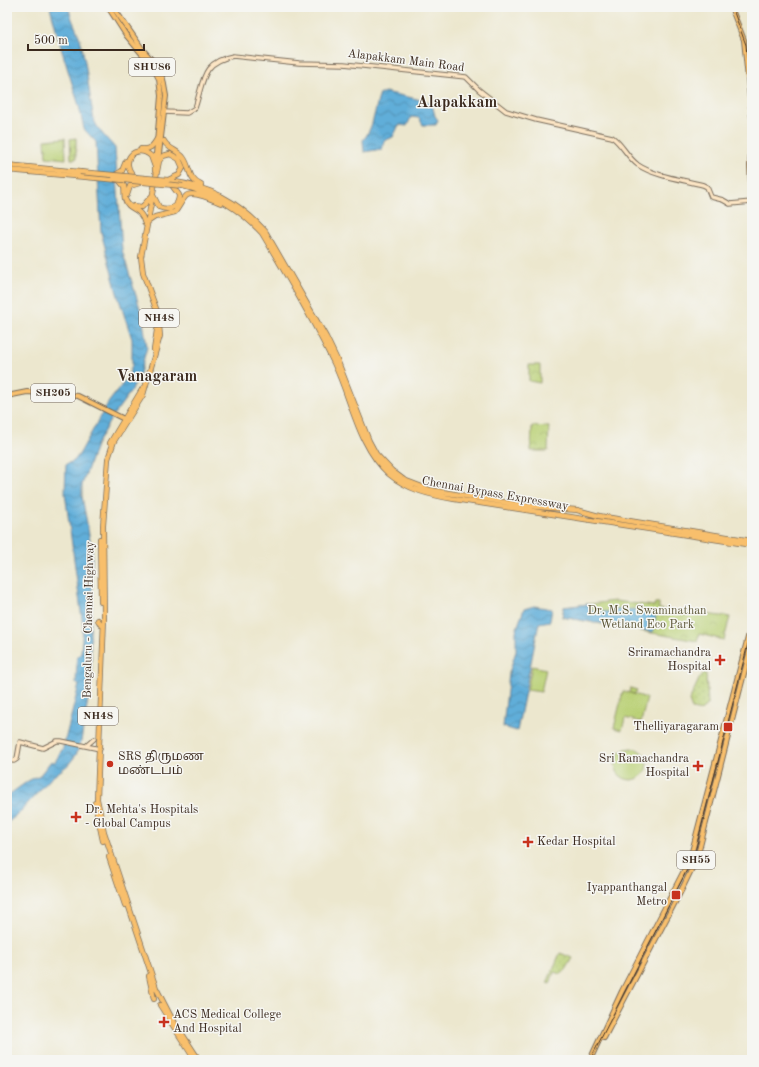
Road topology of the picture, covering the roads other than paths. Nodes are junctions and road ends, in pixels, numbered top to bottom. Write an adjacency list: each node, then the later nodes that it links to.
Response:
1 (108, 7): 5 (main road, SHU86)
2 (113, 7): 5 (main road, SHU86)
3 (732, 7): 4 (main road)
4 (744, 36): 6 (main road); 8 (main road)
5 (139, 48): 7 (main road, SHU86); 10 (main road, SHU86)
6 (752, 92)
7 (164, 112): 15 (main road, SHU86); 26 (main road, Alapakkam Main Road)
8 (752, 118)
9 (752, 136): 26 (main road)
10 (157, 139): 12 (highway); 15 (main road, SHU86)
11 (164, 141): 25 (highway)
12 (145, 151): 15 (highway); 18 (highway); 19 (highway)
13 (752, 162): 23 (main road)
14 (7, 165): 17 (highway)
15 (156, 166): 21 (highway); 24 (highway, SHU86)
16 (7, 170): 17 (highway)
17 (80, 174): 18 (highway, bridge)
18 (114, 177): 19 (highway, bridge); 20 (highway, bridge); 27 (highway)
19 (135, 177): 21 (highway, bridge)
20 (148, 182): 21 (highway, bridge); 27 (highway, bridge)
21 (170, 182): 22 (highway); 24 (highway)
22 (183, 185): 25 (highway, Chennai Bypass Expressway); 28 (highway, Chennai Bypass Expressway)
23 (752, 187)
24 (152, 196): 27 (highway); 29 (highway, SHU86)
25 (224, 197): 31 (highway, Chennai Bypass Expressway)
26 (752, 201)
27 (140, 209): 30 (highway)
28 (237, 209): 30 (highway); 31 (highway, Chennai Bypass Expressway)
29 (149, 212): 30 (highway, NH48)
30 (148, 224): 34 (highway, NH48); 34 (highway, NH48)
31 (336, 363): 32 (highway, Chennai Bypass Expressway)
32 (340, 372): 35 (highway, Chennai Bypass Expressway); 36 (highway, Chennai Bypass Expressway)
33 (7, 396): 34 (main road, SH205)
34 (123, 419): 40 (highway, Bengaluru - Chennai Highway / NH48); 47 (highway, Bengaluru - Chennai Highway / NH48)
35 (563, 510): 36 (highway); 37 (highway, Chennai Bypass Expressway)
36 (562, 516): 37 (highway, Chennai Bypass Expressway)
37 (595, 518): 38 (highway); 39 (highway)
38 (752, 541)
39 (752, 545)
40 (101, 601): 41 (highway); 44 (highway, Bengaluru - Chennai Highway / NH48)
41 (98, 607)
42 (98, 620): 44 (highway)
43 (752, 622): 53 (main road, SH55)
44 (101, 625): 50 (highway, Bengaluru - Chennai Highway / NH48)
45 (752, 642): 53 (main road, SH55)
46 (105, 654): 47 (highway)
47 (103, 659): 50 (highway, Bengaluru - Chennai Highway / NH48)
48 (94, 739): 49 (main road)
49 (86, 746): 50 (main road); 51 (main road)
50 (98, 748): 52 (highway, Bengaluru - Chennai Highway / NH48); 56 (highway, Bengaluru - Chennai Highway / NH48)
51 (7, 760)
52 (149, 976): 55 (highway); 56 (highway, Bengaluru - Chennai Highway / NH48)
53 (624, 992): 60 (main road, SH55)
54 (163, 998): 57 (highway)
55 (154, 1000)
56 (162, 1005): 57 (highway, NH48); 58 (highway, NH48)
57 (170, 1015): 59 (highway, NH48)
58 (195, 1060)
59 (199, 1060)
60 (591, 1060)

